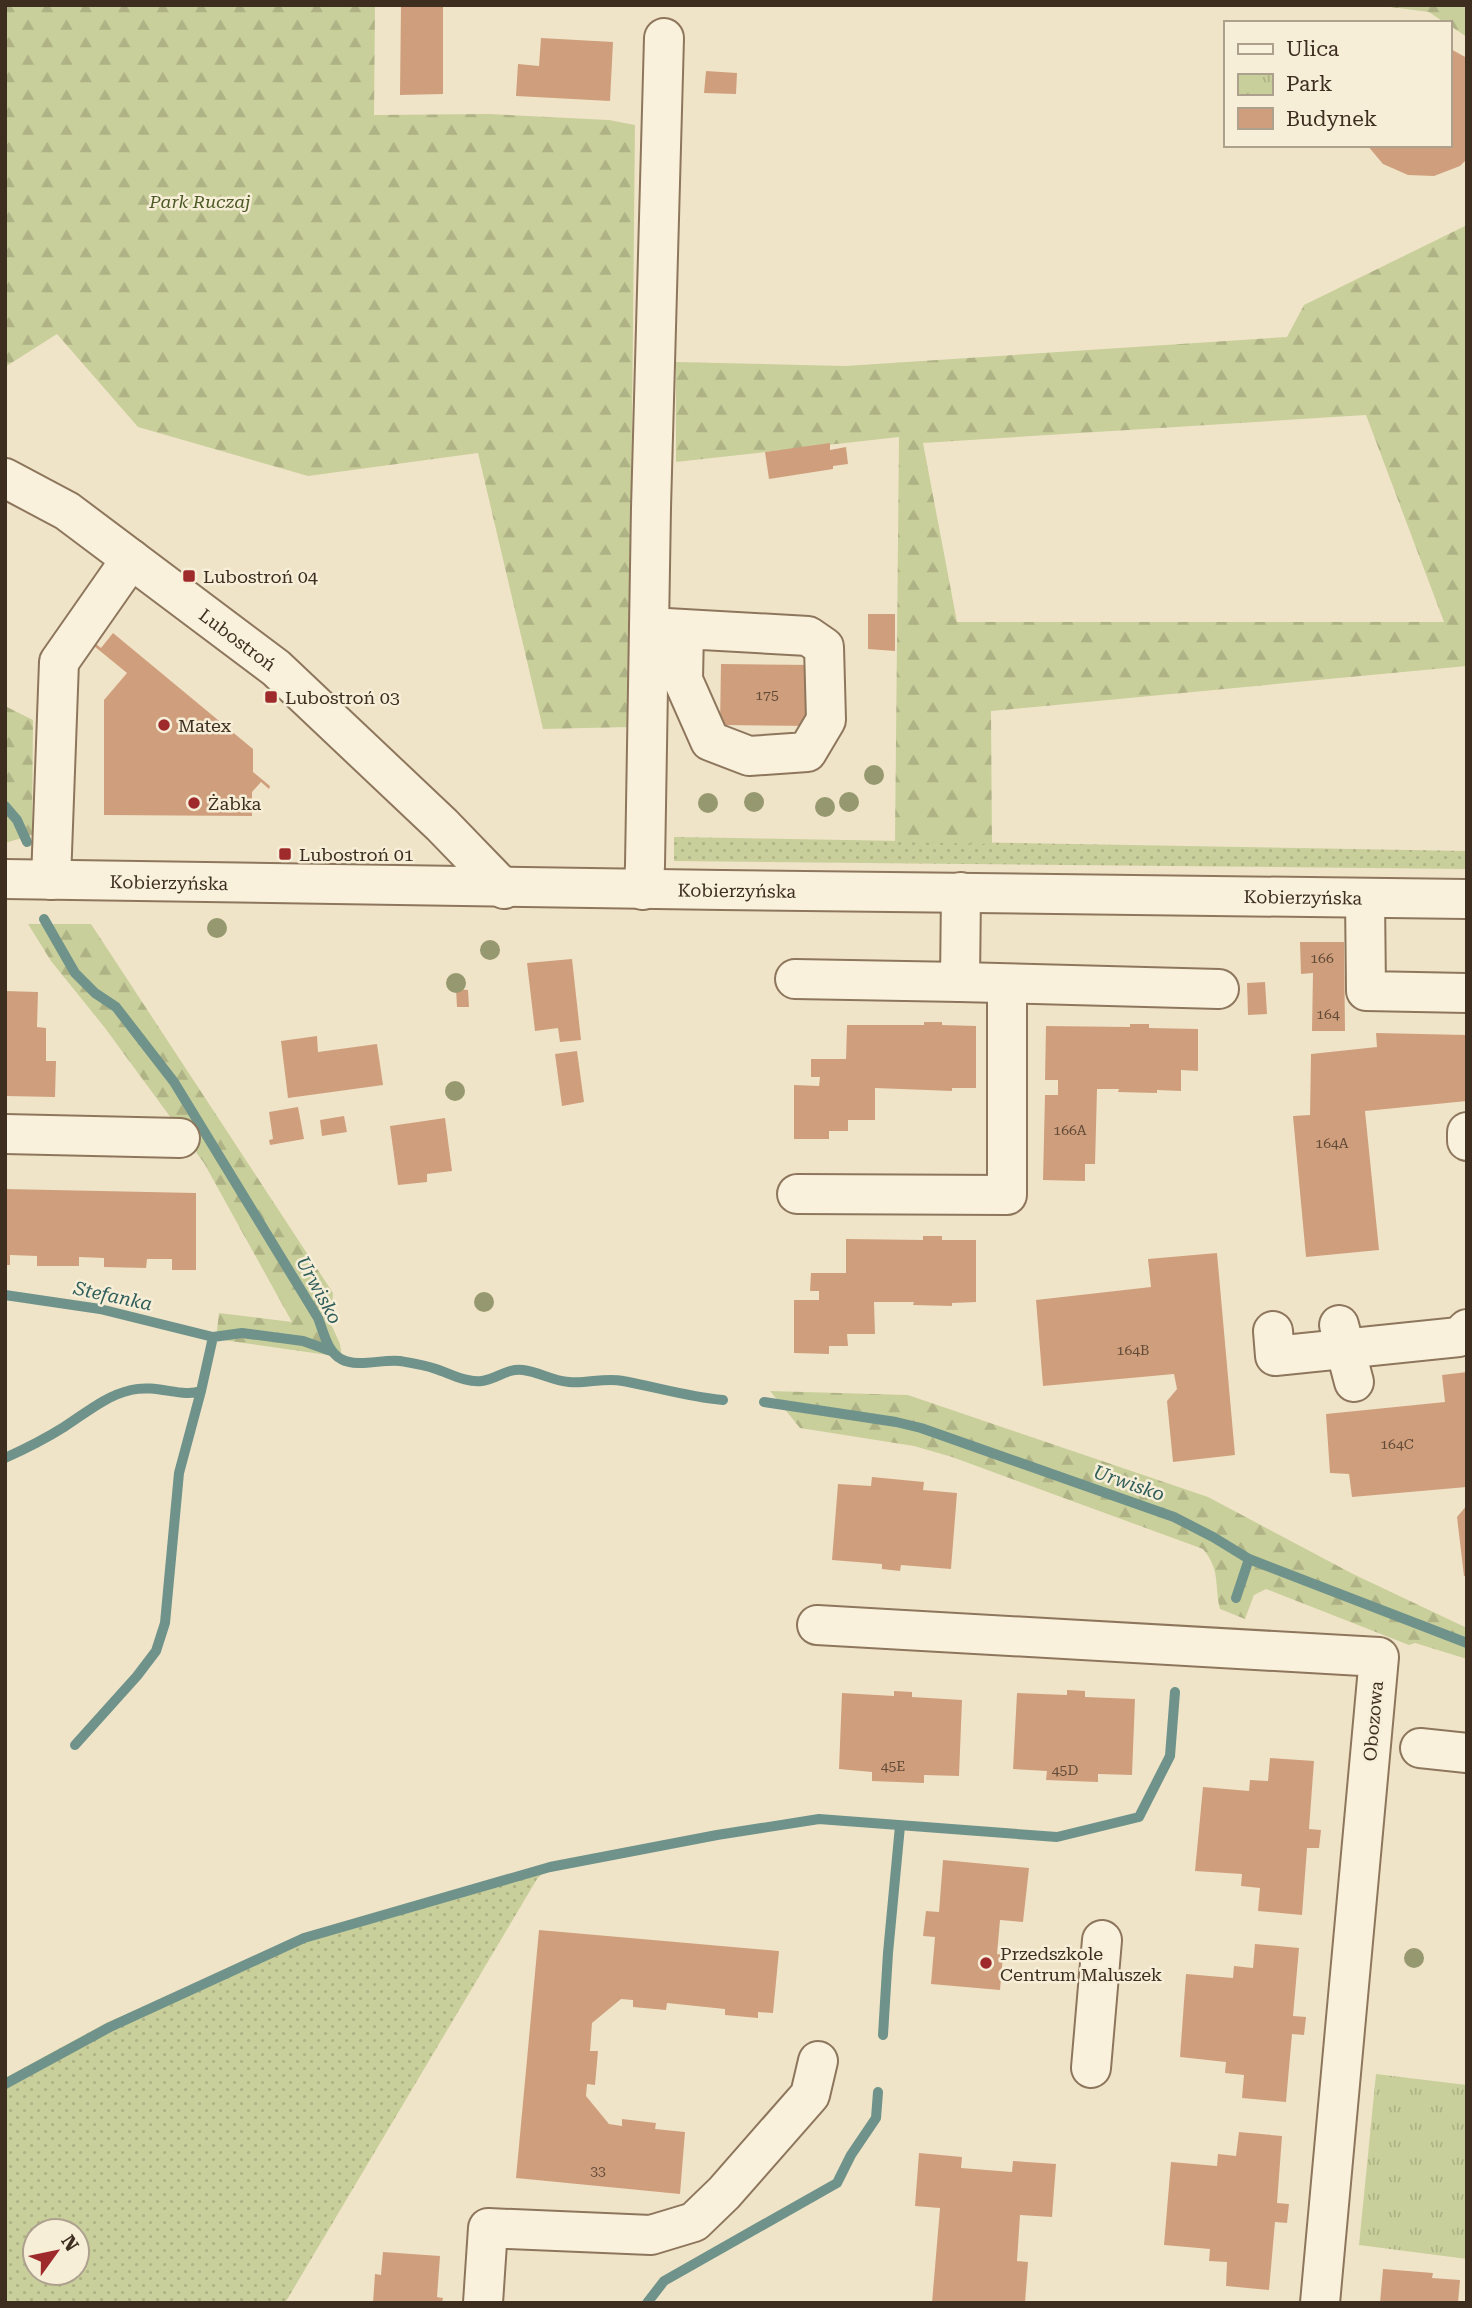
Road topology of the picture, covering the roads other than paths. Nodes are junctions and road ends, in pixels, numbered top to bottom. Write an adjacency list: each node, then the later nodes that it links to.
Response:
1 (664, 38): 7 (street)
2 (5, 478): 3 (street, Lubostroń)
3 (131, 559): 5 (street); 6 (street, Lubostroń)
4 (5, 880): 5 (street, Kobierzyńska)
5 (51, 880): 6 (street, Kobierzyńska)
6 (504, 889): 7 (street, Kobierzyńska)
7 (643, 890): 8 (street, Kobierzyńska)
8 (961, 892): 9 (street, Kobierzyńska); 12 (street)
9 (1365, 898): 10 (street, Kobierzyńska); 15 (street)
10 (1467, 900)
11 (795, 979): 12 (street)
12 (960, 982): 13 (street)
13 (1007, 985): 14 (street); 20 (street)
14 (1219, 989)
15 (1467, 993)
16 (1467, 1132): 19 (street)
17 (5, 1134): 18 (street)
18 (180, 1138)
19 (1467, 1141)
20 (797, 1194)
21 (1467, 1329): 22 (street)
22 (1273, 1331)
23 (817, 1625): 30 (street, Obozowa)
24 (1420, 1748): 25 (street)
25 (1467, 1753)
26 (1102, 1940): 28 (street)
27 (818, 2061): 29 (street)
28 (1091, 2068)
29 (483, 2303)
30 (1320, 2303)

